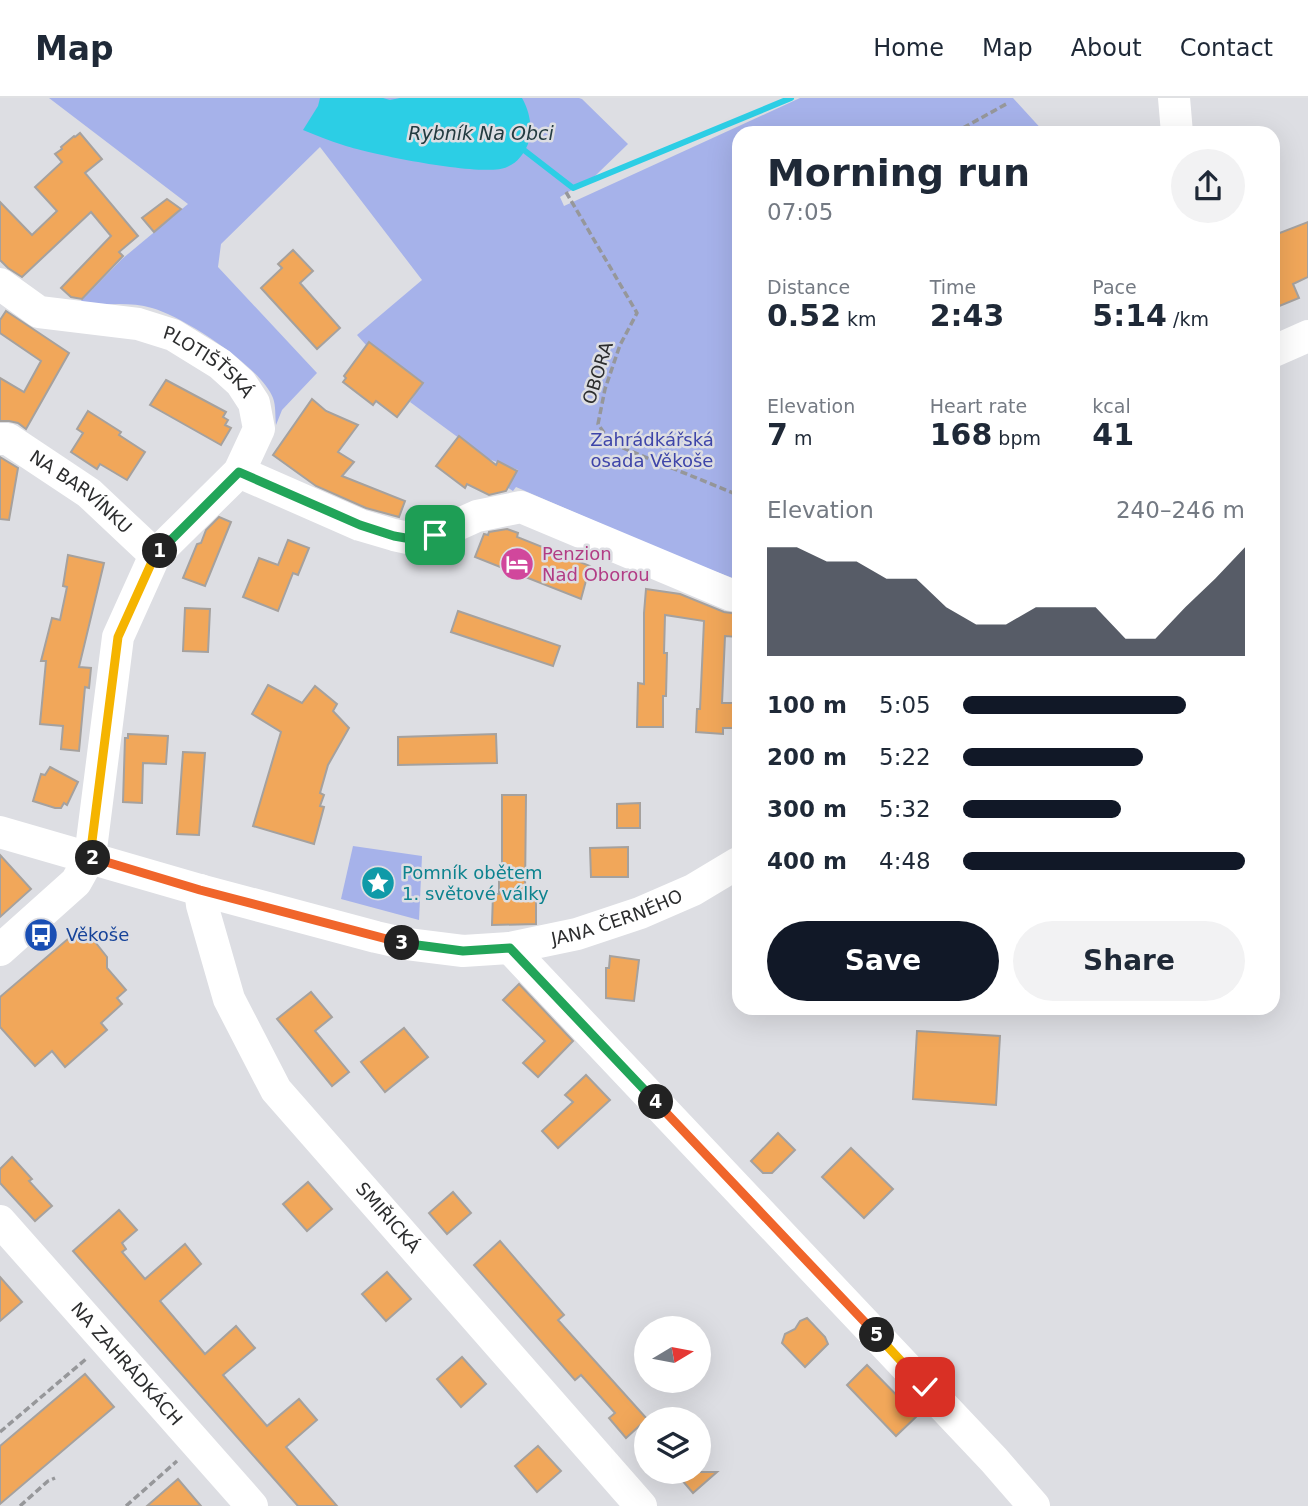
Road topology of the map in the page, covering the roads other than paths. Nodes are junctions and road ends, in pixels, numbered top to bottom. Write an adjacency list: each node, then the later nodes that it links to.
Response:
1 (1174, 98): 2 (street)
2 (1176, 126)
3 (0, 284): 7 (street, PLOTIŠŤSKÁ)
4 (1308, 336): 5 (street)
5 (1280, 348)
6 (0, 439): 8 (street, NA BARVÍNKU)
7 (239, 472): 8 (street, PLOTIŠŤSKÁ); 9 (street)
8 (155, 555): 11 (street, PLOTIŠŤSKÁ)
9 (732, 595)
10 (0, 832): 11 (street, JANA ČERNÉHO)
11 (90, 857): 13 (street, JANA ČERNÉHO); 15 (street)
12 (732, 867): 14 (street, JANA ČERNÉHO)
13 (200, 890): 14 (street, JANA ČERNÉHO); 18 (street, SMIŘICKÁ)
14 (510, 948): 19 (street)
15 (0, 950)
16 (0, 1221): 17 (street, NA ZAHRÁDKÁCH)
17 (252, 1506)
18 (640, 1506)
19 (1034, 1506)

